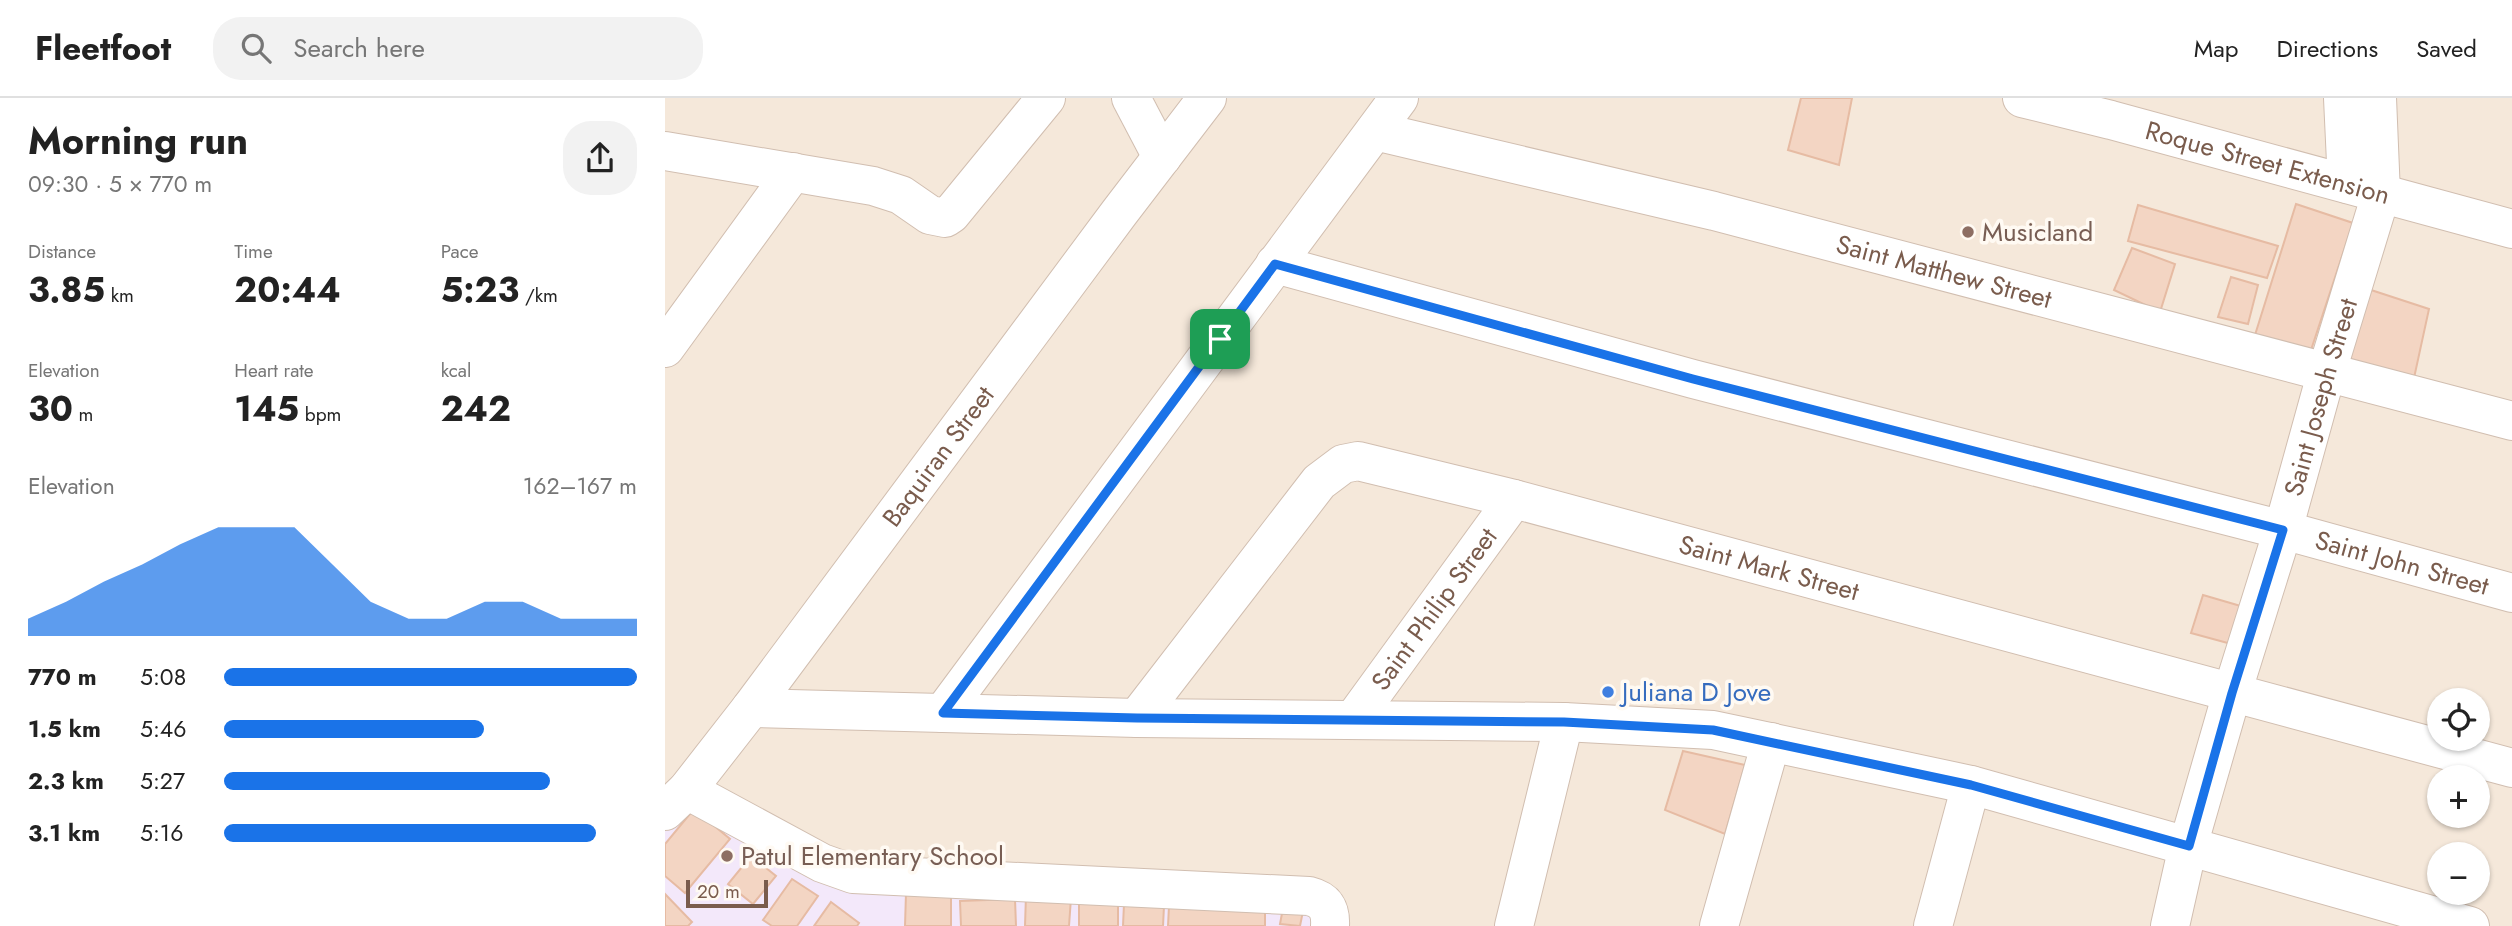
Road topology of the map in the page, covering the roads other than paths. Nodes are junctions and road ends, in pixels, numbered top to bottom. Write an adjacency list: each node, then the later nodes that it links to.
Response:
1 (1131, 98): 11 (street)
2 (1207, 98): 11 (street, Baquiran Street)
3 (1399, 98): 9 (street)
4 (2022, 98): 8 (street, Roque Street Extension)
5 (2343, 98): 13 (street)
6 (2377, 98): 13 (street)
7 (1036, 99): 12 (street)
8 (2111, 109): 13 (street, Roque Street Extension)
9 (1375, 131): 15 (street); 17 (street, Saint Matthew Street)
10 (665, 152): 12 (street)
11 (1162, 157): 23 (street, Baquiran Street)
12 (793, 172): 16 (street)
13 (2364, 189): 14 (street, Roque Street Extension); 17 (street, Saint Joseph Street)
14 (2512, 229)
15 (1275, 264): 20 (street, Saint John Street); 24 (street)
16 (665, 348)
17 (2327, 371): 18 (street, Saint Matthew Street); 20 (street, Saint Joseph Street)
18 (2512, 421)
19 (1514, 499): 22 (street, Saint Mark Street); 25 (street, Saint Mark Street); 26 (street, Saint Philip Street)
20 (2283, 530): 21 (street, Saint John Street); 22 (street, Saint Joseph Street)
21 (2512, 593)
22 (2232, 693): 29 (street, Saint Mark Street); 32 (street, Saint Joseph Street)
23 (751, 708): 24 (street); 31 (street, Baquiran Street)
24 (943, 713): 25 (street)
25 (1137, 718): 26 (street)
26 (1354, 719): 27 (street)
27 (1564, 722): 28 (street); 35 (street)
28 (1772, 742): 30 (street); 36 (street)
29 (2512, 768)
30 (1971, 785): 32 (street); 37 (street)
31 (676, 801): 34 (street)
32 (2189, 846): 33 (street); 38 (street, Saint Joseph Street)
33 (2419, 919): 39 (street)
34 (1330, 926)
35 (1514, 926)
36 (1719, 926)
37 (1933, 926)
38 (2170, 926)
39 (2470, 926)

